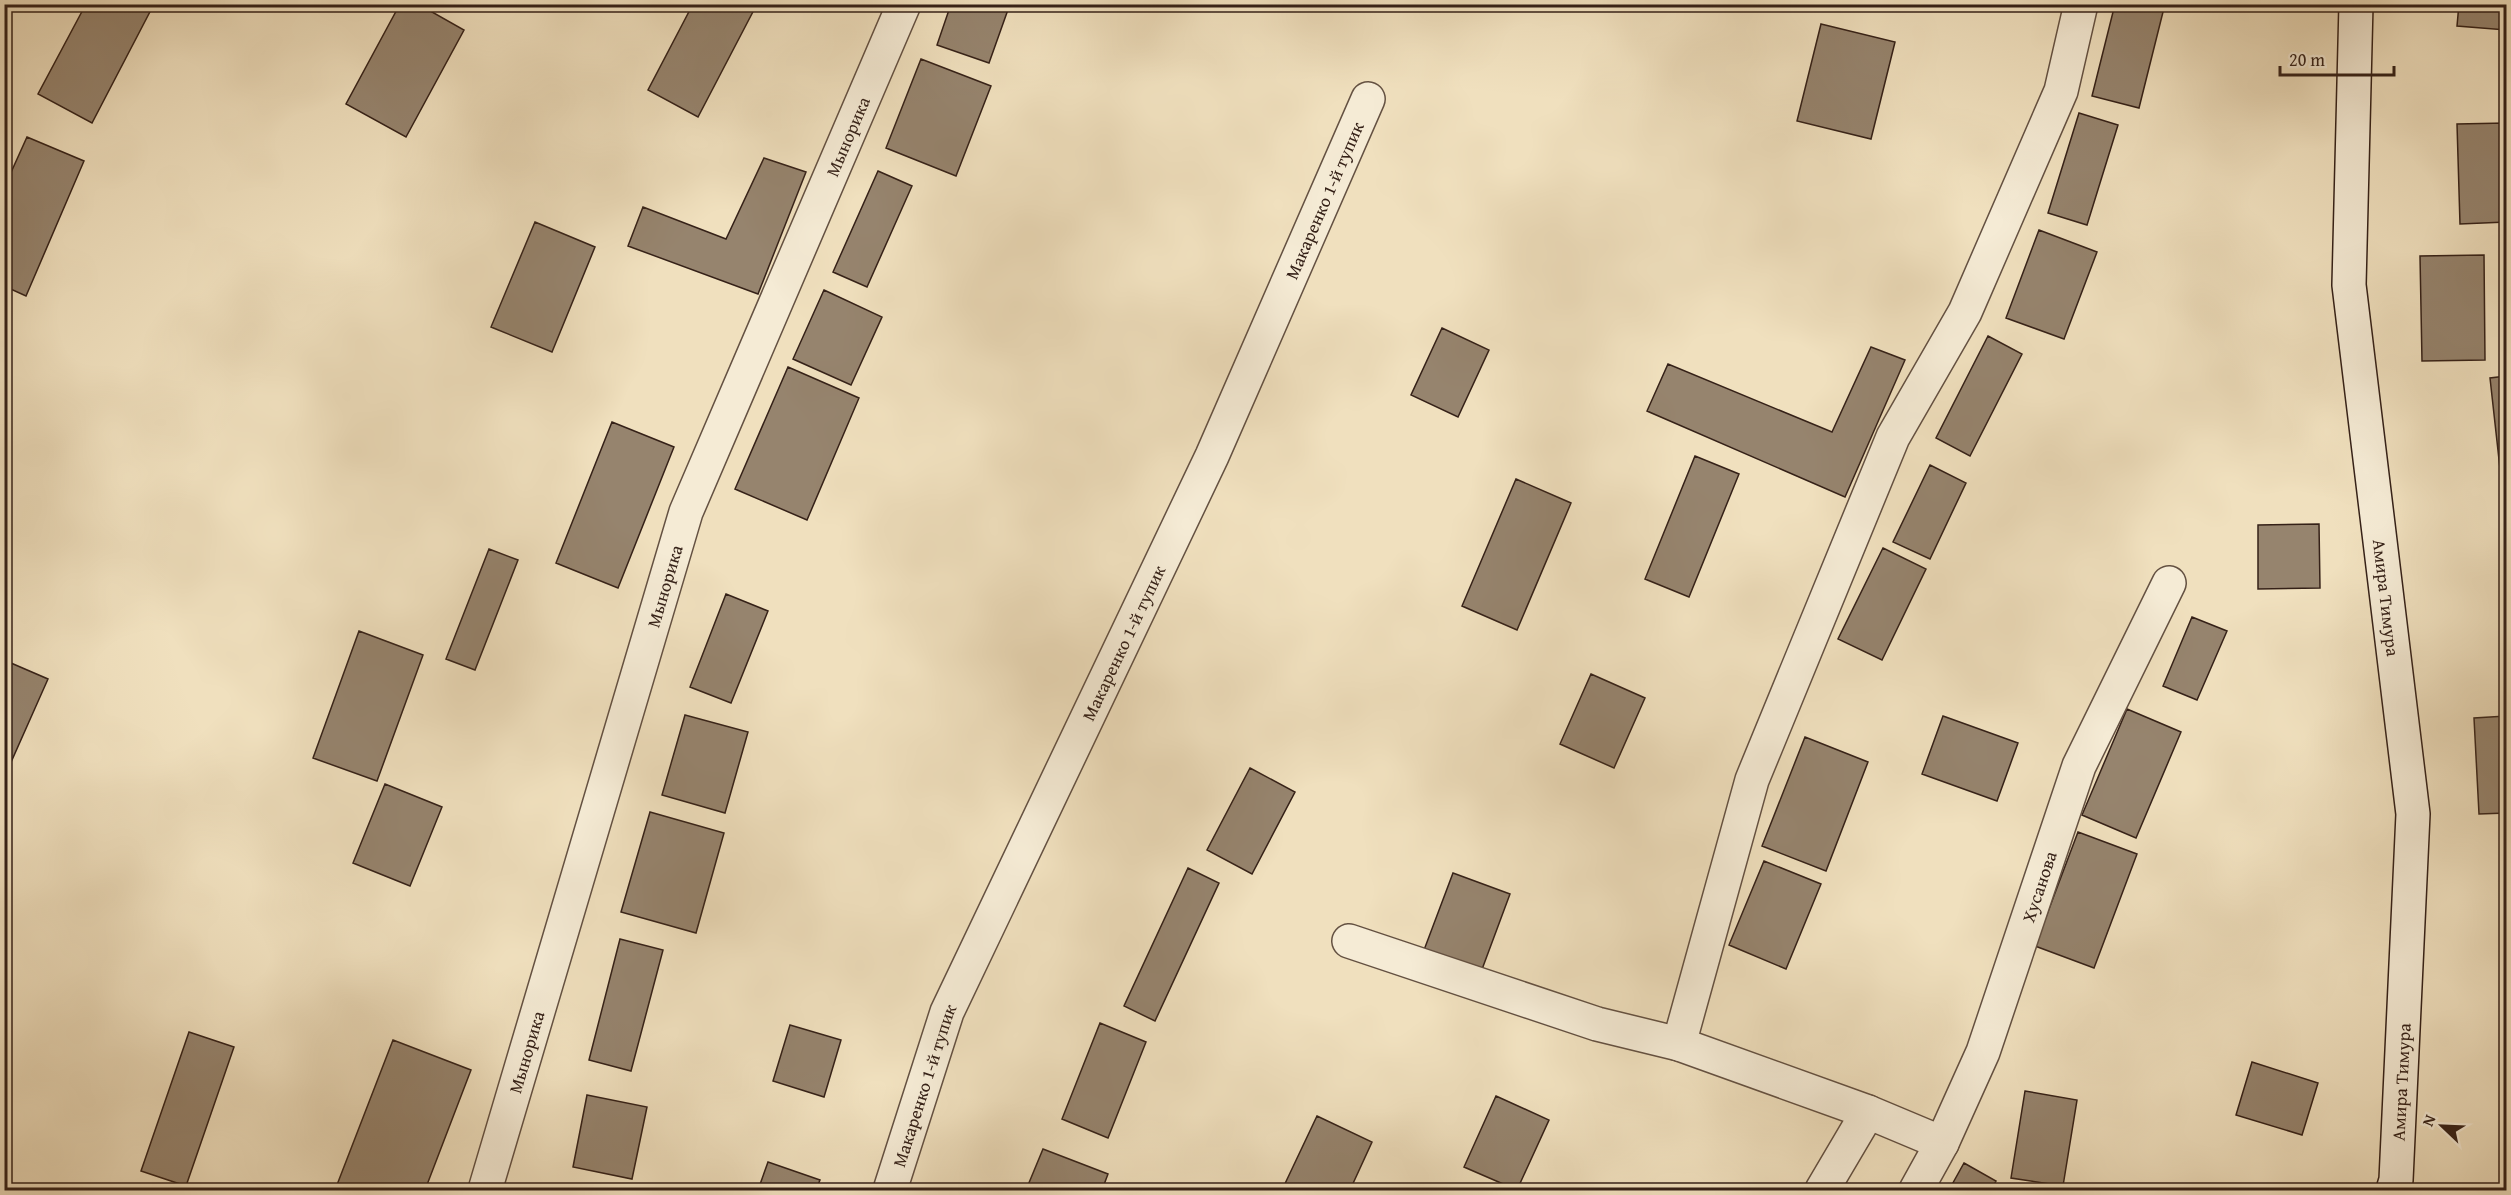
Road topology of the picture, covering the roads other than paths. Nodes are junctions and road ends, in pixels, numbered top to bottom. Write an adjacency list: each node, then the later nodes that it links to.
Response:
1 (904, 4): 10 (street, Мынорика)
2 (2081, 4): 7 (street)
3 (2356, 4): 14 (street, Амира Тимура)
4 (1368, 99): 11 (street, Макаренко 1-й тупик)
5 (2169, 583): 9 (street, Хусанова)
6 (1349, 941): 7 (street)
7 (1679, 1044): 8 (street)
8 (1868, 1112): 9 (street); 12 (street)
9 (1942, 1143): 13 (street, Хусанова)
10 (485, 1191)
11 (890, 1191)
12 (1822, 1191)
13 (1916, 1191)
14 (2393, 1191)

